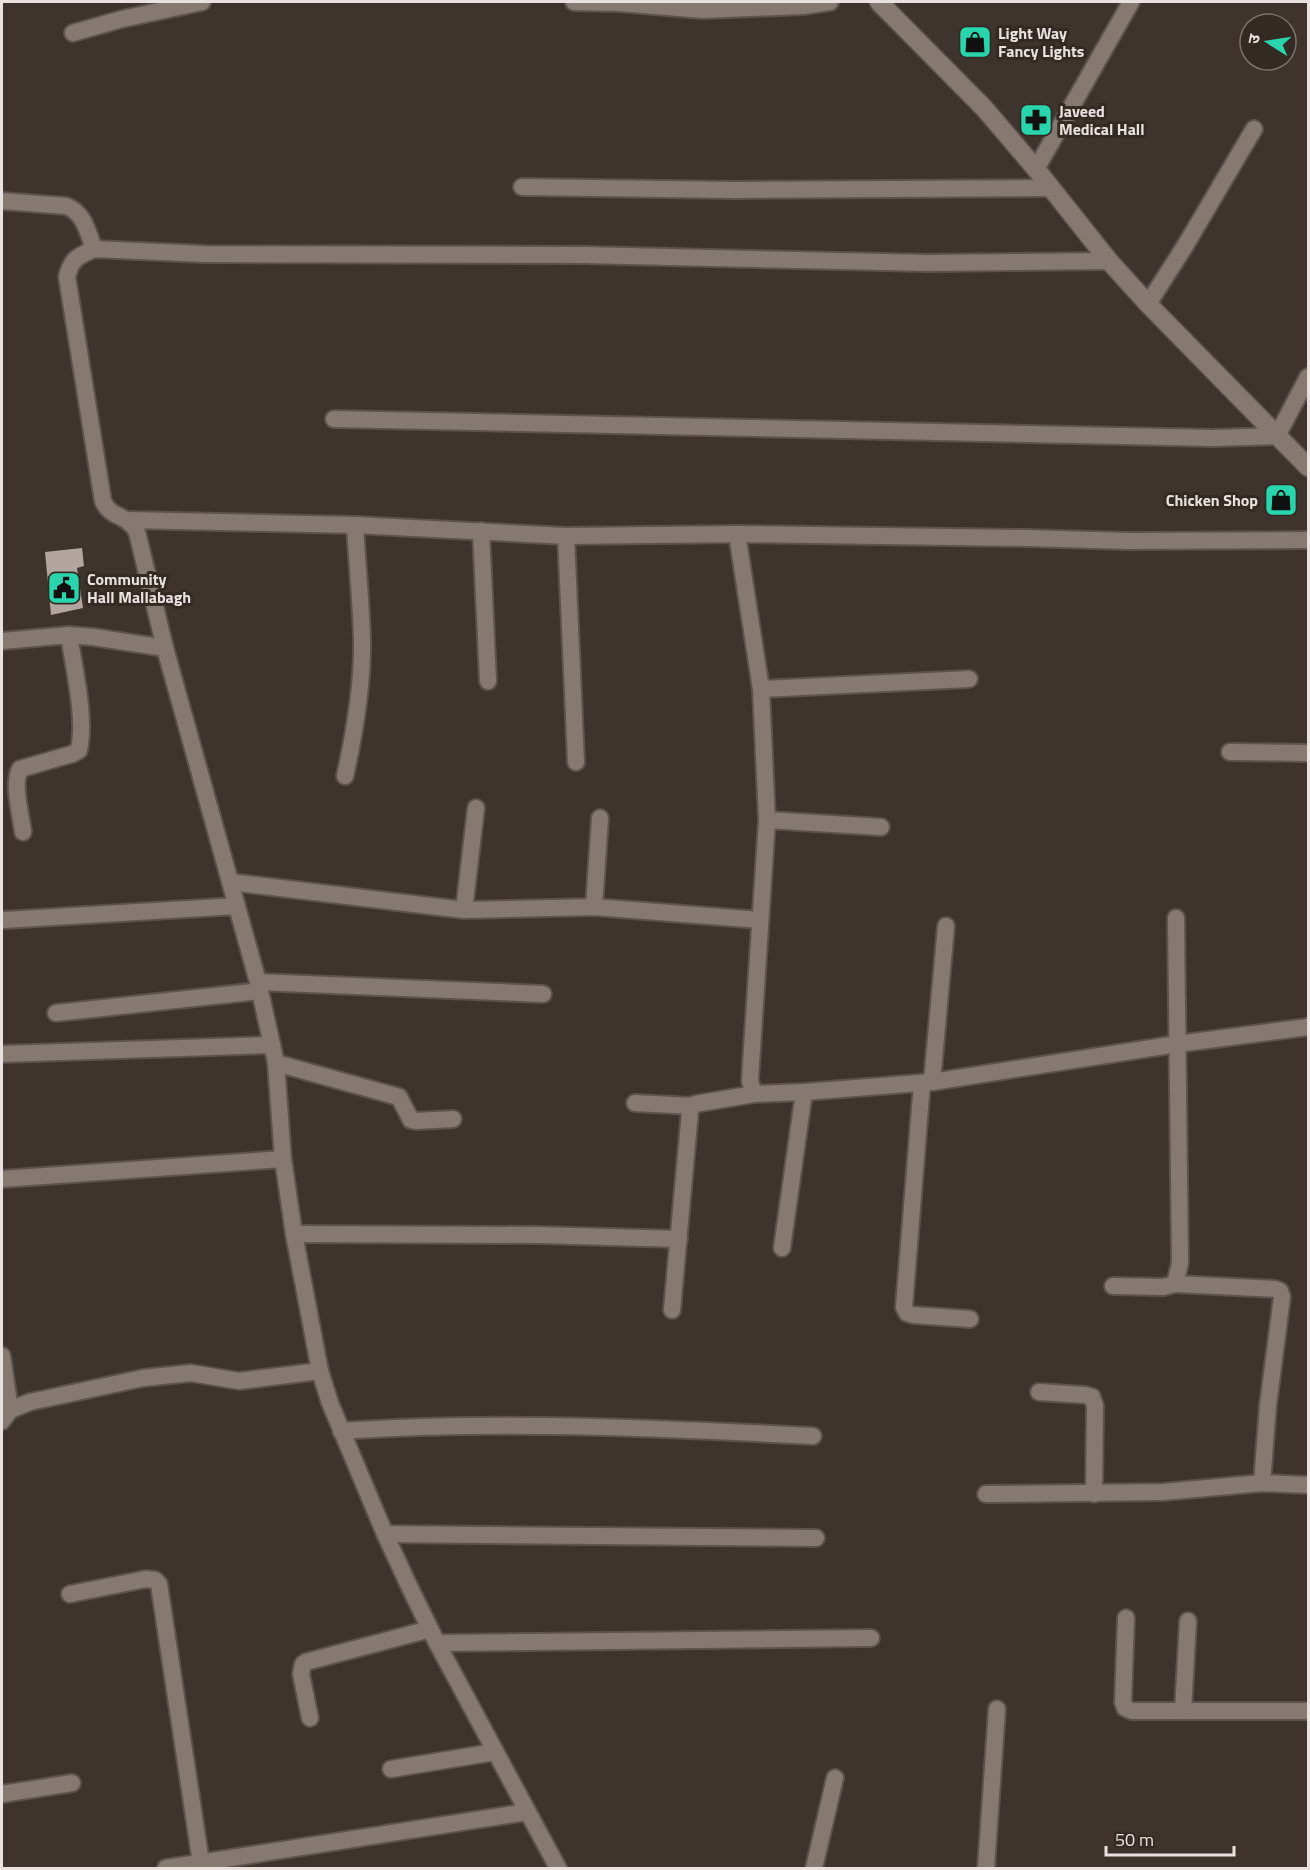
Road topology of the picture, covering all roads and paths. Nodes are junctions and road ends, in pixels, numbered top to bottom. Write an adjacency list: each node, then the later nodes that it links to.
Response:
1 (202, 2): 6 (street)
2 (574, 2): 3 (street)
3 (830, 2)
4 (879, 2): 8 (street)
5 (1131, 2): 8 (street)
6 (74, 33)
7 (1254, 129): 14 (street)
8 (1036, 169): 10 (street)
9 (522, 187): 10 (street)
10 (1049, 188): 13 (street)
11 (2, 201): 12 (street)
12 (94, 249): 13 (street); 19 (street)
13 (1109, 261): 14 (street)
14 (1148, 304): 17 (street)
15 (1308, 377): 17 (street)
16 (334, 418): 17 (street)
17 (1277, 436): 18 (street)
18 (1308, 467)
19 (127, 520): 20 (street); 27 (street)
20 (355, 525): 21 (street); 34 (street)
21 (481, 531): 23 (street); 29 (street)
22 (737, 534): 23 (street); 24 (street); 30 (street)
23 (566, 536): 33 (street)
24 (1308, 540)
25 (69, 635): 26 (street); 27 (street); 39 (street)
26 (2, 641)
27 (165, 648): 40 (street)
28 (969, 679): 30 (street)
29 (488, 681)
30 (761, 689): 37 (street)
31 (1230, 752): 32 (street)
32 (1308, 753)
33 (576, 762)
34 (345, 776)
35 (476, 808): 43 (street)
36 (600, 818): 42 (street)
37 (767, 820): 38 (street); 46 (street)
38 (881, 827)
39 (23, 832)
40 (230, 882): 41 (street); 43 (street)
41 (237, 906): 45 (street); 48 (street)
42 (594, 907): 43 (street); 46 (street)
43 (464, 910)
44 (1176, 918): 52 (street)
45 (4, 920)
46 (760, 920): 58 (street)
47 (946, 926): 56 (street)
48 (259, 986): 49 (street); 50 (street); 53 (street)
49 (543, 994)
50 (56, 1013)
51 (1308, 1027): 52 (street)
52 (1177, 1044): 56 (street); 67 (street)
53 (272, 1045): 54 (street); 55 (street)
54 (2, 1054)
55 (276, 1063): 61 (street); 62 (street)
56 (927, 1082): 57 (street); 70 (street)
57 (804, 1092): 58 (street); 66 (street)
58 (753, 1094): 60 (street)
59 (635, 1103): 60 (street)
60 (692, 1106): 65 (street)
61 (453, 1119)
62 (283, 1160): 63 (street); 64 (street)
63 (2, 1179)
64 (294, 1234): 65 (street); 72 (street)
65 (679, 1239): 69 (street)
66 (782, 1248)
67 (1175, 1284): 68 (street); 77 (street)
68 (1113, 1286)
69 (672, 1310)
70 (970, 1319)
71 (2, 1356): 74 (street)
72 (320, 1371): 74 (street); 75 (street)
73 (1039, 1392): 80 (street)
74 (6, 1415)
75 (341, 1431): 76 (street); 81 (street)
76 (813, 1436)
77 (1262, 1483): 78 (street); 80 (street)
78 (1308, 1485)
79 (986, 1494): 80 (street)
80 (1094, 1494)
81 (385, 1534): 82 (street); 86 (street)
82 (816, 1538)
83 (70, 1594): 98 (street)
84 (1126, 1618): 89 (street)
85 (1188, 1621): 89 (street)
86 (433, 1636): 87 (street); 91 (street); 92 (street)
87 (871, 1638)
88 (997, 1709): 102 (street)
89 (1183, 1711): 90 (street)
90 (1308, 1711)
91 (310, 1718)
92 (495, 1752): 93 (street); 97 (street)
93 (390, 1769)
94 (835, 1778): 101 (street)
95 (72, 1783): 96 (street)
96 (2, 1794)
97 (527, 1812): 98 (street); 100 (street)
98 (201, 1863): 99 (street)
99 (166, 1869)
100 (558, 1869)
101 (814, 1869)
102 (986, 1869)

